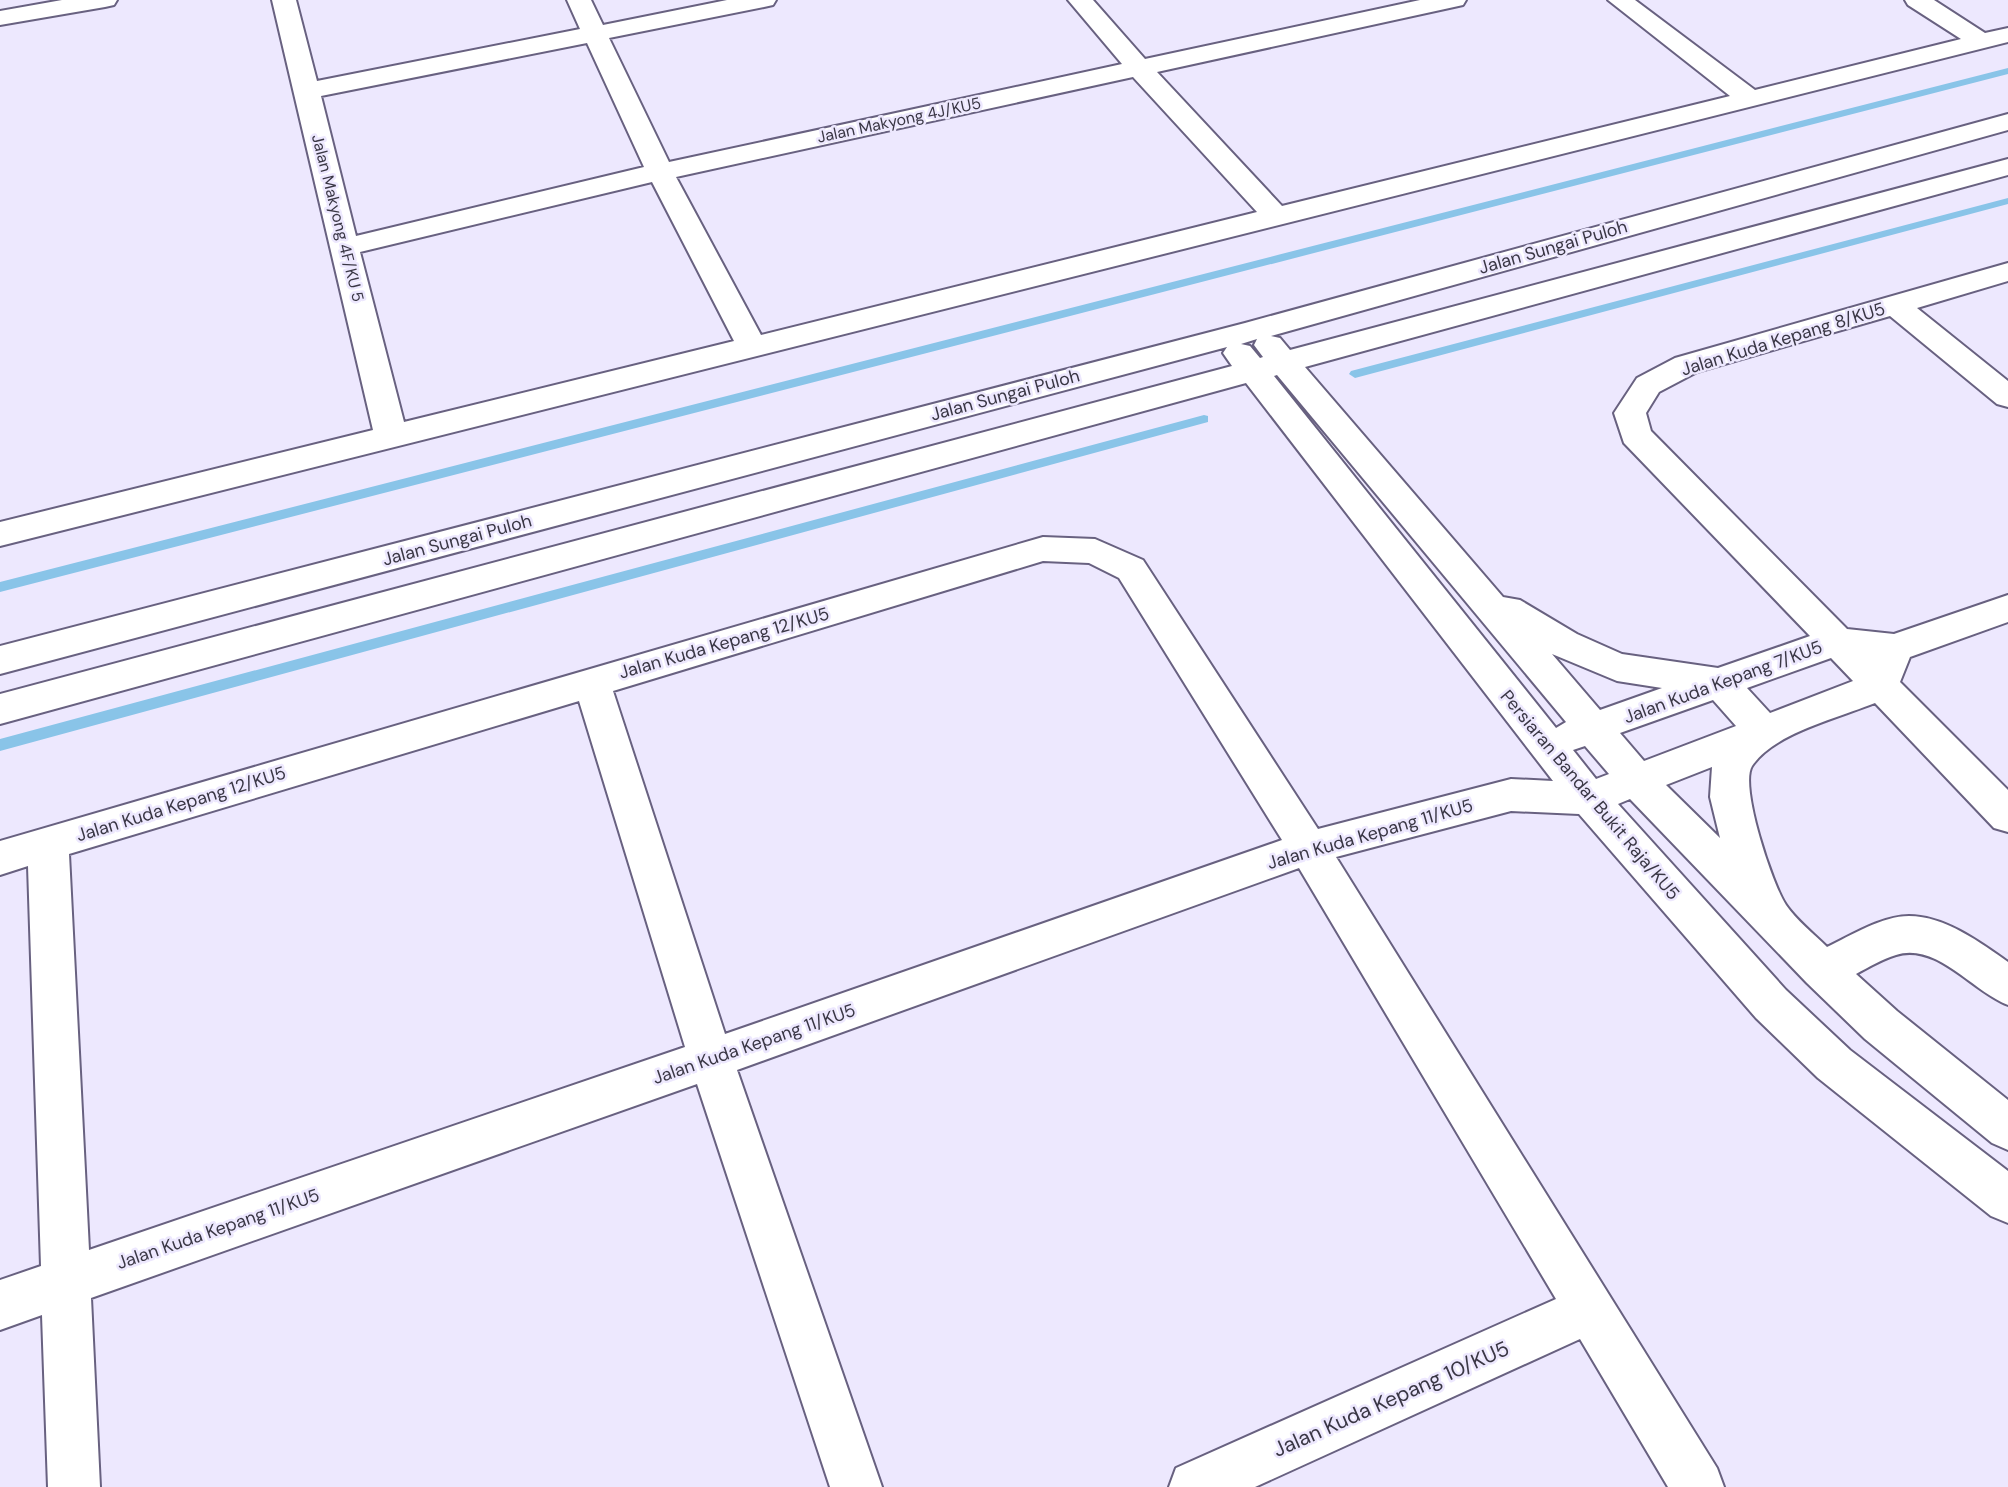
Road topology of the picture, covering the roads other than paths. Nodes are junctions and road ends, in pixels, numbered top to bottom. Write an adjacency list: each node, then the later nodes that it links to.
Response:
1 (105, 0): 9 (street)
2 (285, 0): 13 (street, Jalan Makyong 4F/KU 5)
3 (579, 0): 10 (street)
4 (764, 0): 10 (street)
5 (1080, 0): 12 (street)
6 (1454, 0): 12 (street, Jalan Makyong 4J/KU5)
7 (1620, 0): 14 (street)
8 (1917, 0): 11 (street)
9 (0, 18)
10 (594, 33): 13 (street); 17 (street)
11 (1995, 39): 14 (street)
12 (1139, 68): 17 (street, Jalan Makyong 4J/KU5); 18 (street)
13 (307, 91): 19 (street, Jalan Makyong 4F/KU 5)
14 (1752, 100): 18 (street)
15 (2008, 122): 22 (street, Jalan Sungai Puloh)
16 (2008, 167): 24 (street)
17 (660, 172): 19 (street, Jalan Makyong 4J/KU5); 23 (street)
18 (1277, 217): 23 (street)
19 (345, 247): 30 (street, Jalan Makyong 4F/KU 5)
20 (2008, 272): 21 (street, Jalan Kuda Kepang 8/KU5)
21 (1895, 305): 28 (street); 34 (street, Jalan Kuda Kepang 8/KU5)
22 (1242, 333): 25 (street, Persiaran Bandar Bukit Raja/KU5); 26 (street, Persiaran Bandar Bukit Raja/KU5); 36 (street, Jalan Sungai Puloh)
23 (751, 347): 30 (street)
24 (1342, 347): 25 (street); 29 (street)
25 (1284, 362): 26 (street); 29 (street, Persiaran Bandar Bukit Raja/KU5)
26 (1253, 371): 27 (street); 29 (street, Persiaran Bandar Bukit Raja/KU5)
27 (1201, 385): 29 (street); 40 (street)
28 (2008, 397)
29 (1302, 408): 32 (street, Persiaran Bandar Bukit Raja/KU5); 43 (street, Persiaran Bandar Bukit Raja/KU5)
30 (391, 436): 31 (street)
31 (0, 534)
32 (1468, 581): 38 (street); 41 (street, Persiaran Bandar Bukit Raja/KU5)
33 (2008, 608): 35 (street, Jalan Kuda Kepang 7/KU5)
34 (1837, 641): 35 (street, Jalan Kuda Kepang 7/KU5); 38 (street, Jalan Kuda Kepang 7/KU5); 39 (street, Jalan Kuda Kepang 8/KU5)
35 (1895, 648): 39 (street)
36 (0, 660)
37 (592, 682): 48 (street, Jalan Kuda Kepang 12/KU5); 49 (street, Jalan Kuda Kepang 12/KU5); 54 (street)
38 (1720, 683): 41 (street, Jalan Kuda Kepang 7/KU5); 42 (street)
39 (1880, 686): 42 (street); 47 (street, Jalan Kuda Kepang 8/KU5)
40 (0, 709)
41 (1593, 728): 43 (street, Jalan Kuda Kepang 7/KU5); 44 (street, Persiaran Bandar Bukit Raja/KU5)
42 (1765, 733): 44 (street); 51 (street)
43 (1546, 744): 45 (street); 46 (street, Persiaran Bandar Bukit Raja/KU5)
44 (1638, 781): 46 (street); 51 (street, Persiaran Bandar Bukit Raja/KU5)
45 (1511, 795): 46 (street, Jalan Kuda Kepang 11/KU5); 49 (street, Jalan Kuda Kepang 11/KU5)
46 (1589, 798): 56 (street, Persiaran Bandar Bukit Raja/KU5)
47 (2008, 816)
48 (48, 844): 50 (street, Jalan Kuda Kepang 12/KU5); 57 (street)
49 (1308, 848): 54 (street, Jalan Kuda Kepang 11/KU5); 59 (street, Jalan Kuda Kepang 12/KU5)
50 (0, 858)
51 (1769, 918): 52 (street, Persiaran Bandar Bukit Raja/KU5)
52 (1822, 970): 53 (street); 55 (street, Persiaran Bandar Bukit Raja/KU5)
53 (2008, 986)
54 (711, 1059): 57 (street, Jalan Kuda Kepang 11/KU5); 61 (street)
55 (2008, 1128)
56 (2008, 1200)
57 (66, 1282): 58 (street, Jalan Kuda Kepang 11/KU5); 60 (street)
58 (0, 1305)
59 (1588, 1310): 62 (street, Jalan Kuda Kepang 10/KU5); 63 (street, Jalan Kuda Kepang 12/KU5)
60 (74, 1487)
61 (856, 1487)
62 (1195, 1487)
63 (1698, 1487)

